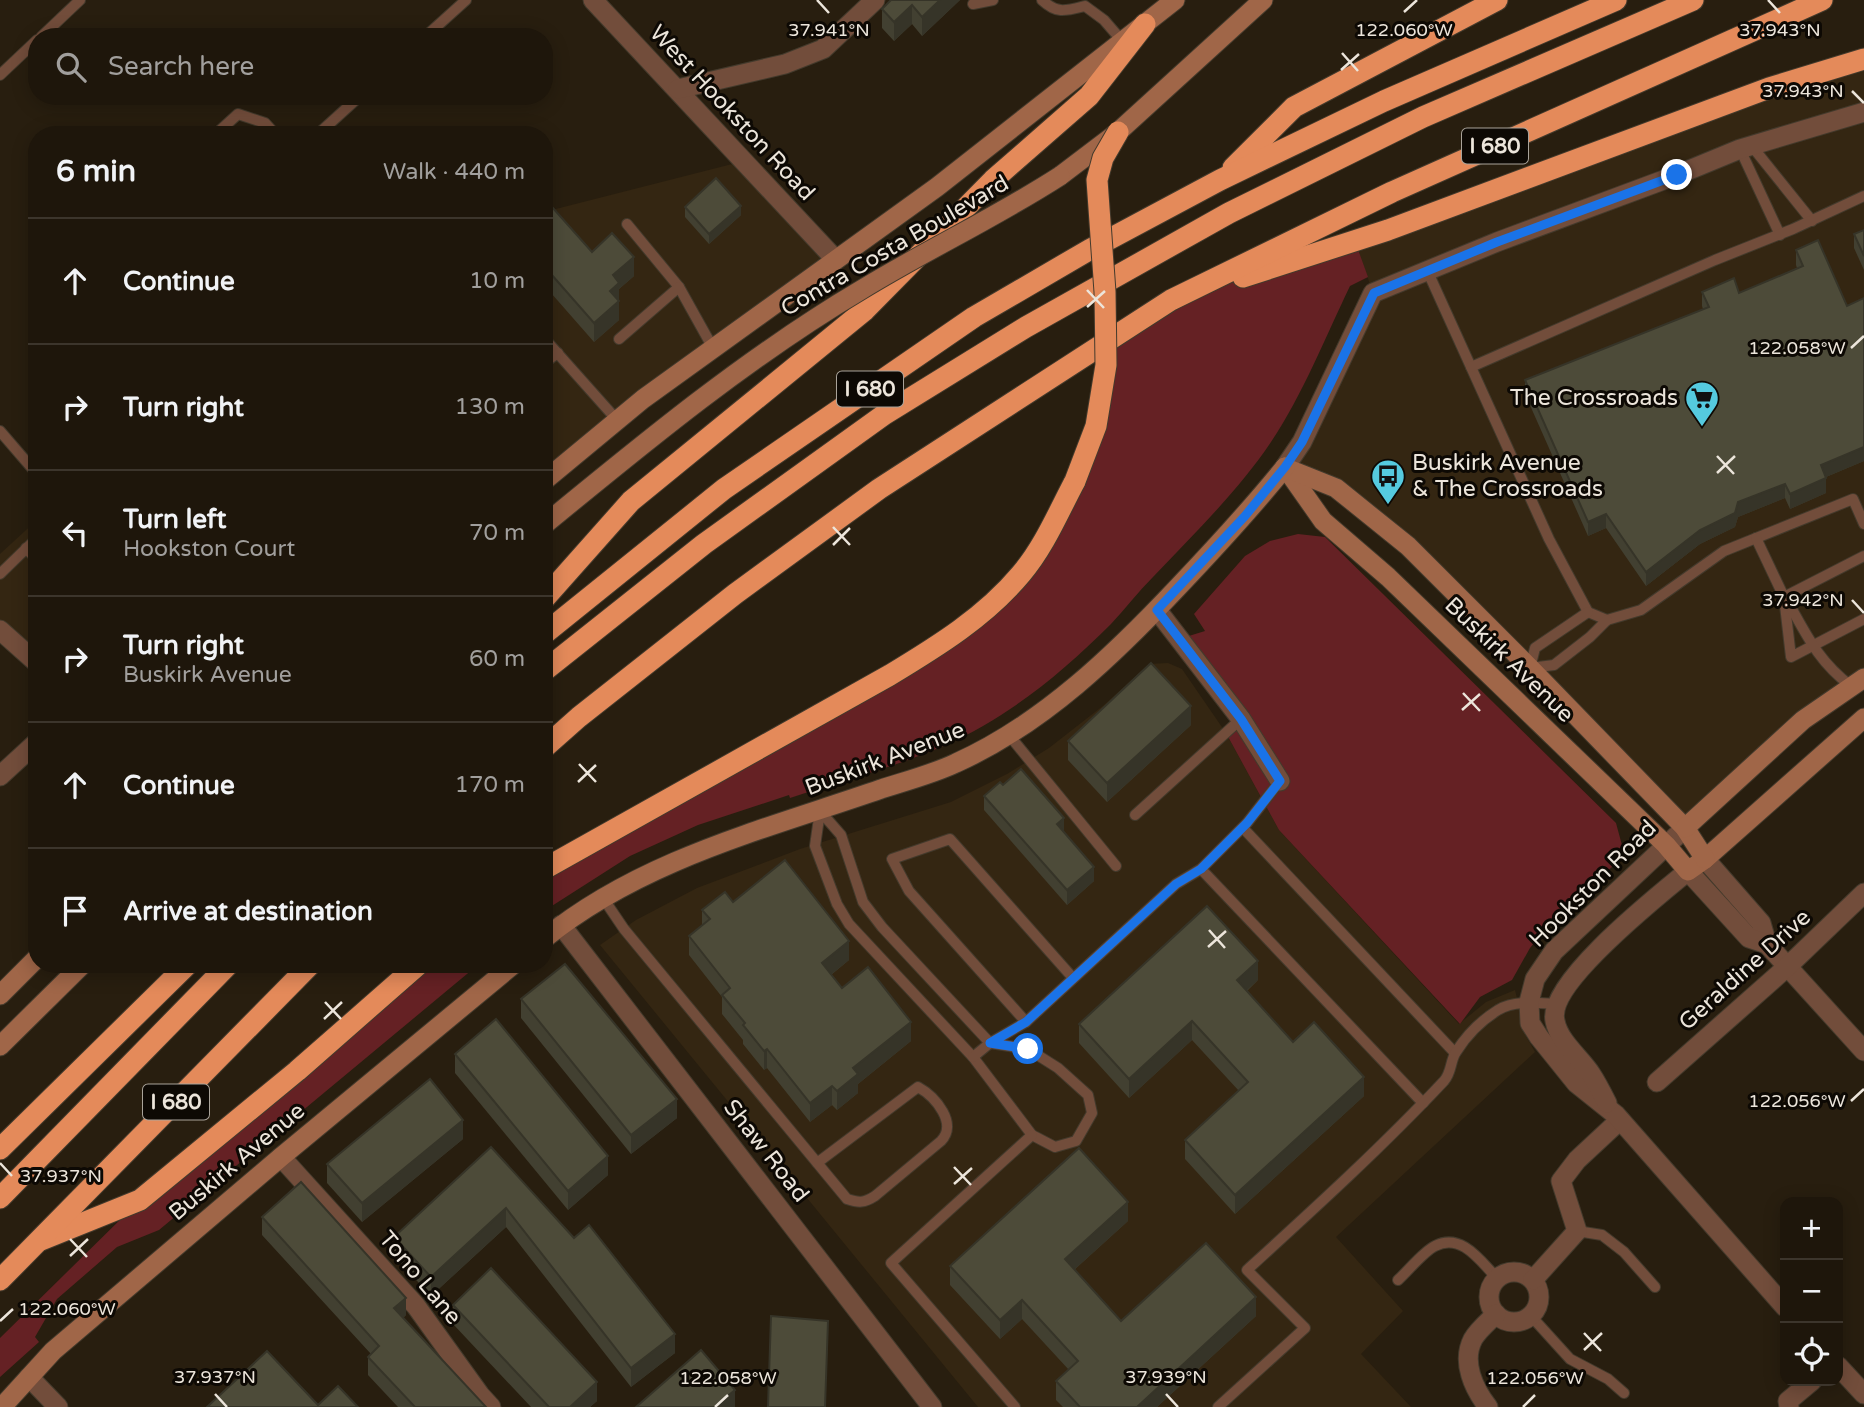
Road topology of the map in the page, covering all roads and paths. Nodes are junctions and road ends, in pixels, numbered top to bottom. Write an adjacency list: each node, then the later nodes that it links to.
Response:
1 (80, 0): 15 (lane)
2 (466, 0): 16 (lane)
3 (593, 0): 21 (street, West Hookston Road)
4 (876, 0): 21 (street)
5 (993, 0): 13 (lane)
6 (1042, 0): 17 (lane)
7 (1175, 0): 14 (main road, Contra Costa Boulevard)
8 (1263, 0): 27 (main road, Contra Costa Boulevard)
9 (1497, 0): 29 (highway)
10 (1616, 0): 29 (highway, I 680)
11 (1693, 0): 65 (highway, I 680)
12 (1822, 0): 37 (highway, I 680)
13 (973, 4)
14 (1145, 24): 17 (main road, Contra Costa Boulevard); 55 (highway)
15 (50, 28)
16 (435, 28)
17 (1123, 42): 34 (main road, Contra Costa Boulevard)
18 (28, 48): 20 (lane)
19 (1864, 59): 37 (highway)
20 (0, 75)
21 (678, 89): 34 (street, West Hookston Road)
22 (350, 105): 26 (lane)
23 (1864, 112): 28 (street)
24 (225, 126): 25 (lane)
25 (268, 126)
26 (327, 126)
27 (1118, 132): 49 (main road, Contra Costa Boulevard, bridge); 81 (highway, bridge)
28 (1745, 147): 31 (lane); 33 (lane); 35 (street)
29 (1220, 180): 61 (highway, I 680)
30 (1864, 196): 31 (lane)
31 (1812, 221): 33 (lane)
32 (627, 224): 36 (lane)
33 (1780, 235): 43 (lane)
34 (835, 259): 40 (main road, Contra Costa Boulevard)
35 (1427, 270): 43 (lane); 47 (street)
36 (679, 287): 38 (lane); 40 (lane)
37 (1171, 300): 71 (highway, I 680)
38 (619, 339)
39 (553, 348): 41 (lane)
40 (713, 348): 44 (main road, Contra Costa Boulevard)
41 (558, 353): 42 (lane); 44 (lane)
42 (553, 357)
43 (1471, 367): 58 (lane)
44 (617, 420): 48 (main road, Contra Costa Boulevard)
45 (0, 431): 46 (lane)
46 (28, 464)
47 (1285, 467): 57 (main road, Buskirk Avenue); 66 (main road, Buskirk Avenue); 79 (main road, Buskirk Avenue)
48 (553, 473)
49 (553, 518)
50 (1864, 524): 51 (lane)
51 (1756, 538): 56 (lane); 60 (lane)
52 (26, 548): 54 (lane)
53 (1864, 556): 56 (lane)
54 (0, 574)
55 (553, 589)
56 (1784, 597): 63 (lane); 63 (lane)
57 (1157, 610): 69 (street); 70 (main road, Buskirk Avenue)
58 (1588, 612): 60 (lane); 66 (lane)
59 (1864, 619): 63 (lane)
60 (1607, 620): 66 (lane)
61 (553, 627)
62 (0, 630): 64 (street)
63 (1813, 647): 67 (lane)
64 (28, 655)
65 (553, 664)
66 (1530, 668): 78 (main road, Buskirk Avenue)
67 (1858, 682): 78 (main road)
68 (1864, 718): 80 (main road)
69 (1241, 719): 74 (street); 76 (lane)
70 (1009, 735): 75 (main road, Buskirk Avenue); 82 (lane)
71 (553, 740)
72 (28, 750): 73 (street)
73 (0, 776)
74 (1280, 781): 77 (lane)
75 (820, 811): 86 (main road, Buskirk Avenue); 103 (lane); 107 (lane)
76 (1135, 815)
77 (1242, 828): 83 (lane); 106 (lane)
78 (1685, 828): 79 (street, Hookston Road); 80 (main road, Buskirk Avenue)
79 (1666, 845): 84 (main road, Buskirk Avenue); 100 (street, Hookston Road)
80 (1704, 859): 84 (main road); 89 (street)
81 (553, 864)
82 (1116, 866)
83 (1201, 869): 98 (lane); 109 (lane)
84 (1688, 871): 89 (street); 101 (street)
85 (1864, 893): 91 (street, Geraldine Drive)
86 (603, 898): 87 (main road, Buskirk Avenue); 114 (lane)
87 (561, 925): 88 (main road, Buskirk Avenue); 134 (street, Shaw Road)
88 (553, 932)
89 (1767, 944): 91 (street)
90 (28, 967): 99 (main road)
91 (1787, 967): 105 (street); 108 (street, Geraldine Drive)
92 (73, 973): 104 (main road)
93 (179, 973): 112 (highway)
94 (220, 973): 115 (highway, I 680)
95 (302, 973): 117 (highway, I 680)
96 (409, 973): 117 (highway)
97 (503, 973): 113 (main road, Buskirk Avenue)
98 (1073, 978): 102 (lane); 102 (lane)
99 (0, 995)
100 (1529, 1002): 101 (lane); 106 (lane); 110 (street)
101 (1555, 1004): 110 (street)
102 (1026, 1022): 103 (lane)
103 (990, 1043): 107 (lane); 111 (lane)
104 (0, 1046)
105 (1864, 1051)
106 (1455, 1053): 109 (lane)
107 (973, 1057): 111 (lane)
108 (1657, 1082)
109 (1423, 1103): 136 (lane)
110 (1616, 1115): 116 (street); 123 (street)
111 (1032, 1135): 135 (lane)
112 (0, 1149)
113 (281, 1157): 127 (main road, Buskirk Avenue); 133 (street, Tono Lane)
114 (817, 1163): 114 (lane)
115 (0, 1198)
116 (1577, 1231): 121 (street); 122 (lane)
117 (41, 1240): 119 (highway, I 680)
118 (1497, 1278): 120 (lane); 121 (street); 124 (street)
119 (0, 1280)
120 (1398, 1280)
121 (1532, 1280): 125 (street)
122 (1655, 1287)
123 (1780, 1301)
124 (1496, 1314): 125 (street); 137 (street)
125 (1531, 1315): 129 (lane)
126 (1843, 1371): 130 (street)
127 (29, 1377): 131 (main road, Buskirk Avenue); 132 (street)
128 (1806, 1386): 138 (street)
129 (1624, 1393)
130 (1864, 1394)
131 (2, 1407)
132 (58, 1407)
133 (491, 1407)
134 (932, 1407)
135 (1015, 1407)
136 (1218, 1407)
137 (1488, 1407)
138 (1788, 1407)

